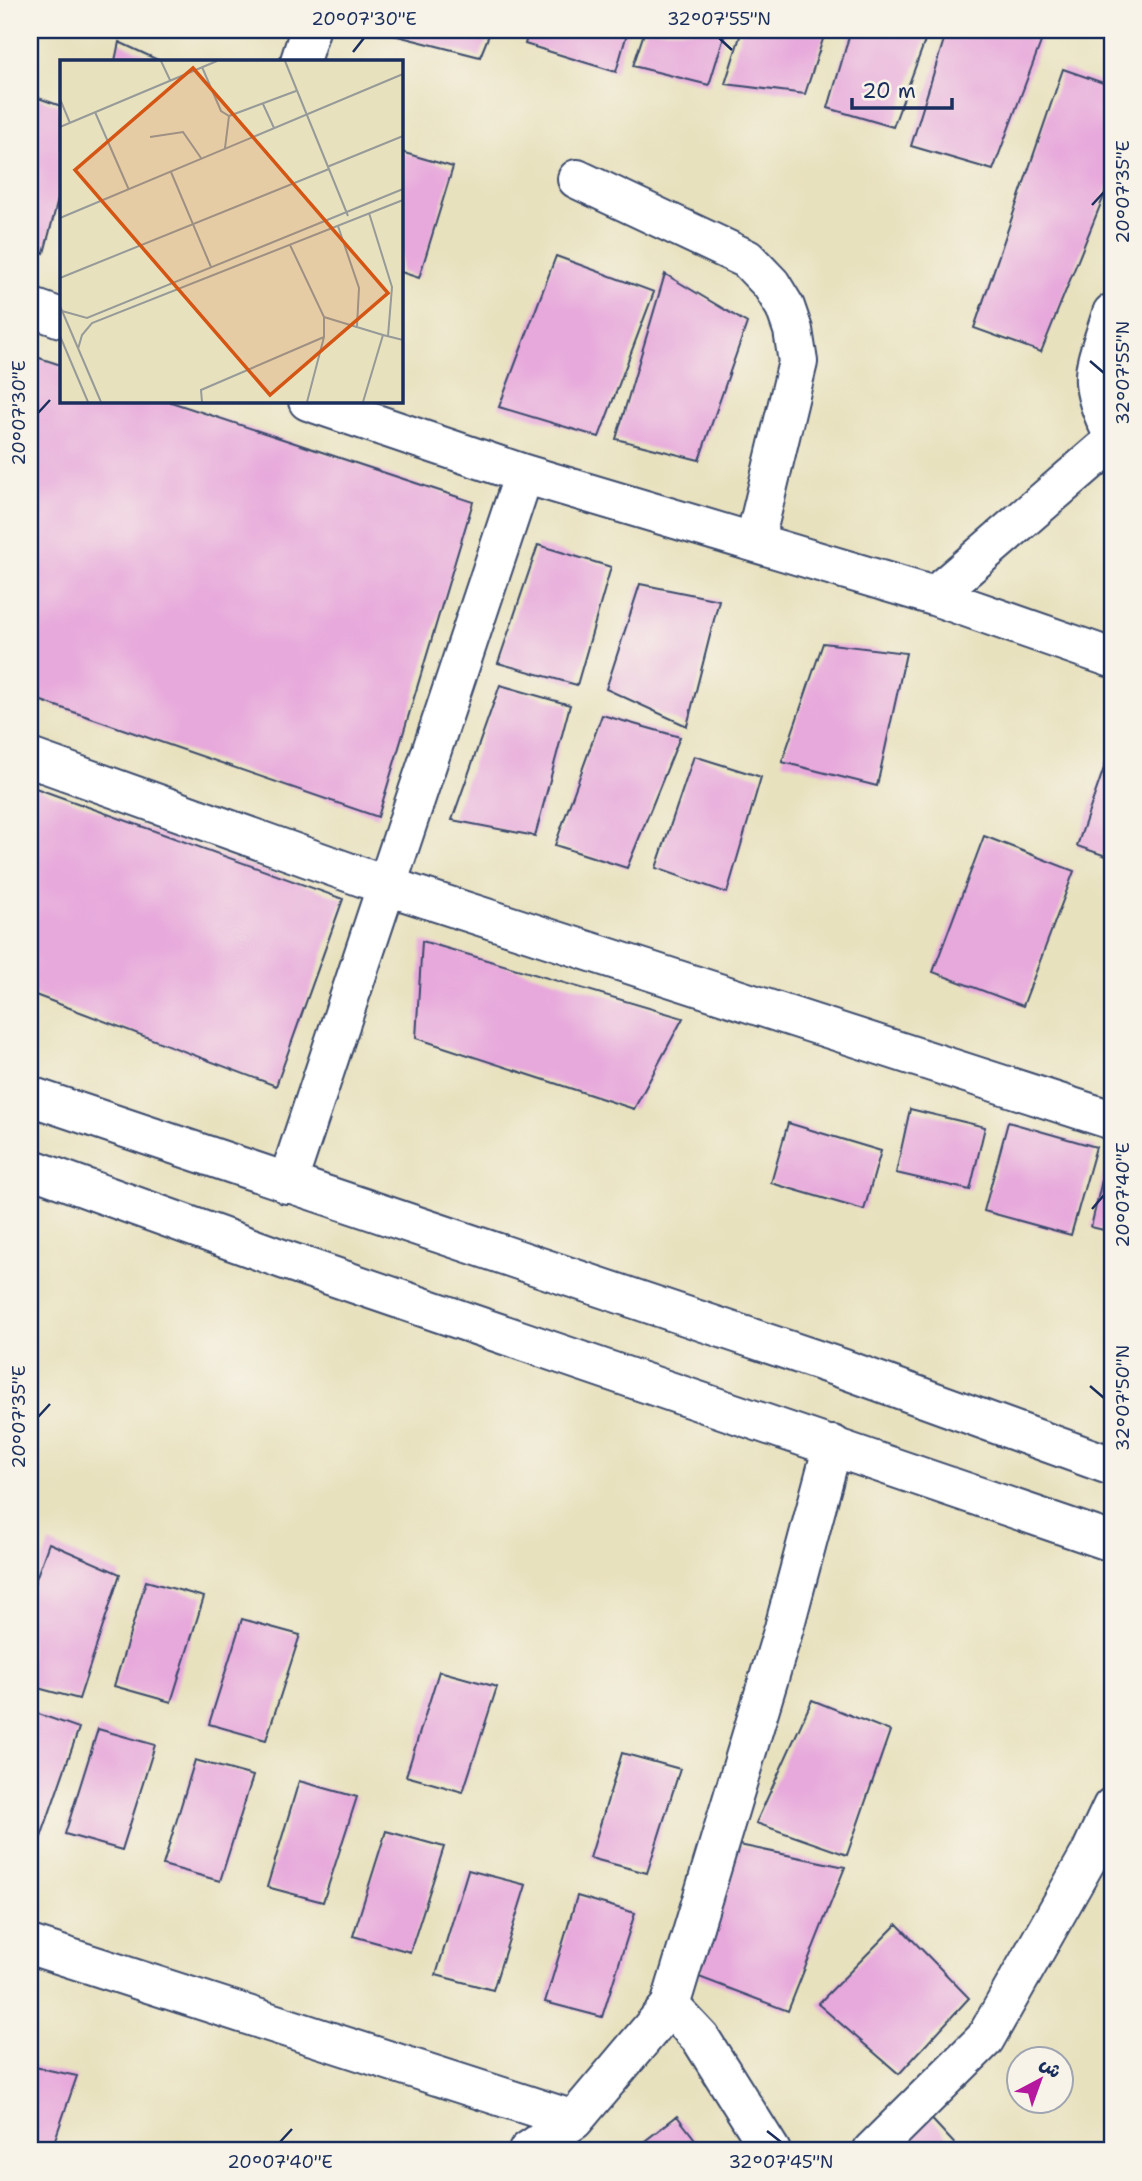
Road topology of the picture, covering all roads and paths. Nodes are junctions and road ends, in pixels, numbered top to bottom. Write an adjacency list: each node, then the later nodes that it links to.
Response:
1 (310, 30): 2 (street)
2 (300, 60)
3 (577, 179): 11 (street)
4 (30, 307): 6 (street)
5 (1112, 313): 8 (street)
6 (60, 317)
7 (311, 402): 10 (street)
8 (1112, 433)
9 (1112, 442): 12 (street)
10 (524, 474): 11 (street); 15 (street)
11 (755, 540): 12 (street)
12 (934, 596): 13 (street)
13 (1112, 658)
14 (30, 758): 15 (street)
15 (387, 886): 17 (street); 19 (street)
16 (30, 1096): 19 (street)
17 (1112, 1120)
18 (30, 1168): 20 (street)
19 (287, 1184): 21 (street)
20 (833, 1444): 22 (street); 25 (street)
21 (1112, 1466)
22 (1112, 1542)
23 (1112, 1807): 29 (street)
24 (30, 1945): 26 (street)
25 (670, 2006): 26 (street); 28 (street)
26 (573, 2120): 27 (street)
27 (528, 2151)
28 (771, 2151)
29 (872, 2151)

